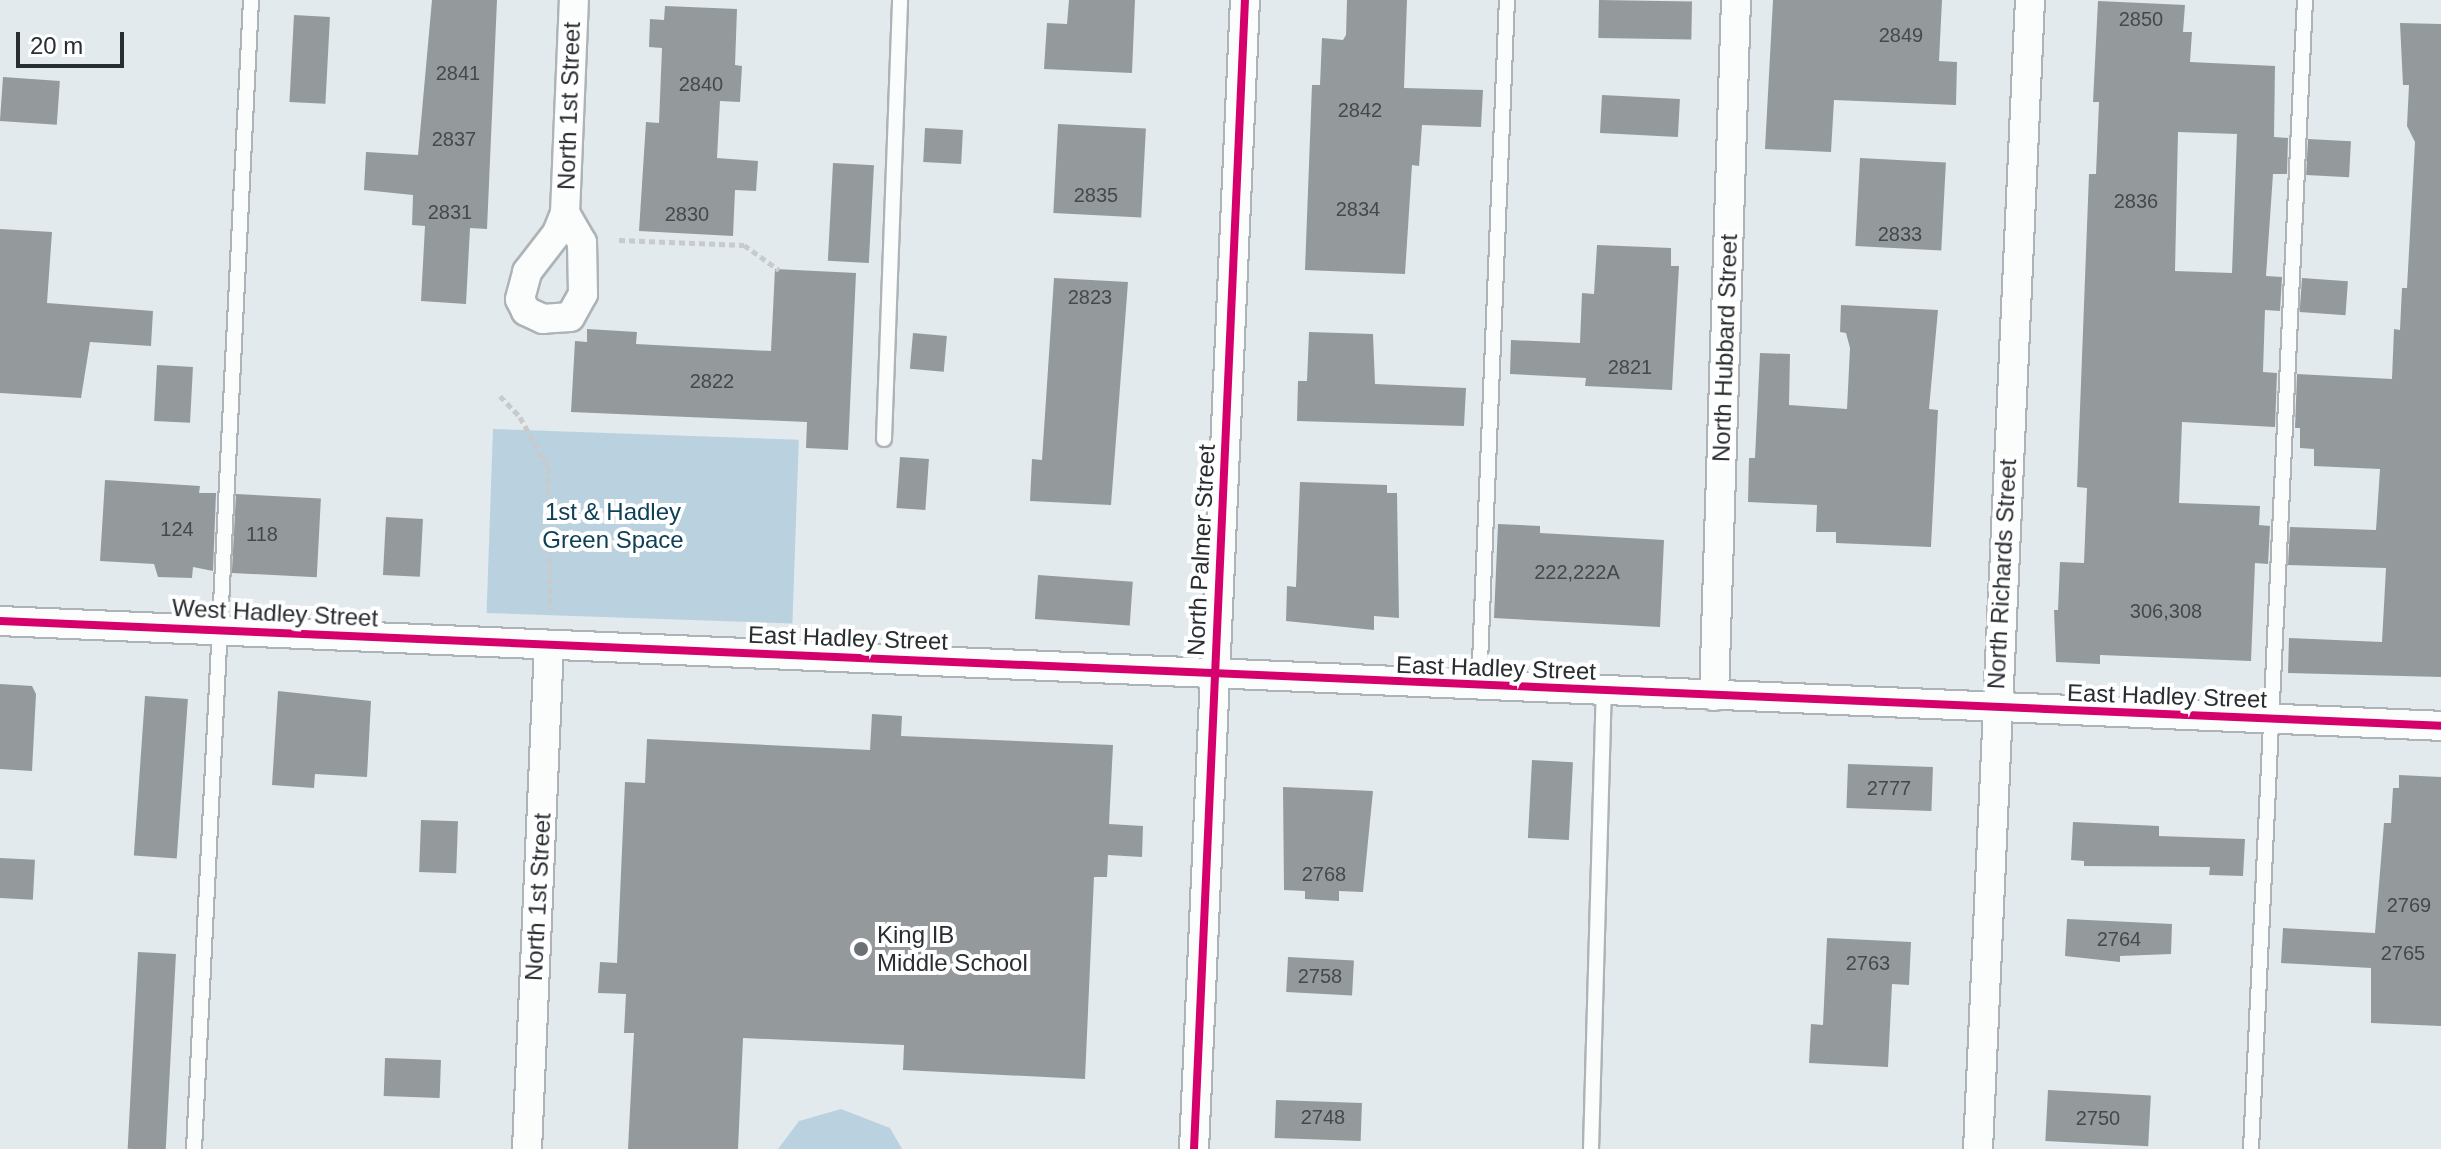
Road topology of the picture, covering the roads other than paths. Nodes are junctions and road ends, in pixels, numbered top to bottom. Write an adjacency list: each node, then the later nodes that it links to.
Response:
1 (251, 0): 12 (lane)
2 (574, 0): 9 (street, North 1st Street)
3 (900, 0): 10 (lane)
4 (1245, 0): 14 (street, North Palmer Street)
5 (1507, 0): 15 (lane)
6 (1736, 0): 17 (street, North Hubbard Street)
7 (2030, 0): 18 (street, North Richards Street)
8 (2305, 0): 19 (lane)
9 (565, 213)
10 (884, 439)
11 (0, 621): 12 (street, West Hadley Street)
12 (218, 631): 13 (street, West Hadley Street); 21 (lane)
13 (549, 646): 14 (street, East Hadley Street); 22 (street, North 1st Street)
14 (1215, 674): 15 (street, East Hadley Street); 23 (street, North Palmer Street)
15 (1479, 688): 16 (street, East Hadley Street)
16 (1604, 692): 17 (street, East Hadley Street); 24 (lane)
17 (1714, 696): 18 (street, East Hadley Street)
18 (1996, 710): 19 (street, East Hadley Street); 25 (street, North Richards Street)
19 (2271, 720): 20 (street, East Hadley Street); 26 (lane)
20 (2441, 726)
21 (194, 1149)
22 (527, 1149)
23 (1194, 1149)
24 (1591, 1149)
25 (1978, 1149)
26 (2251, 1149)

